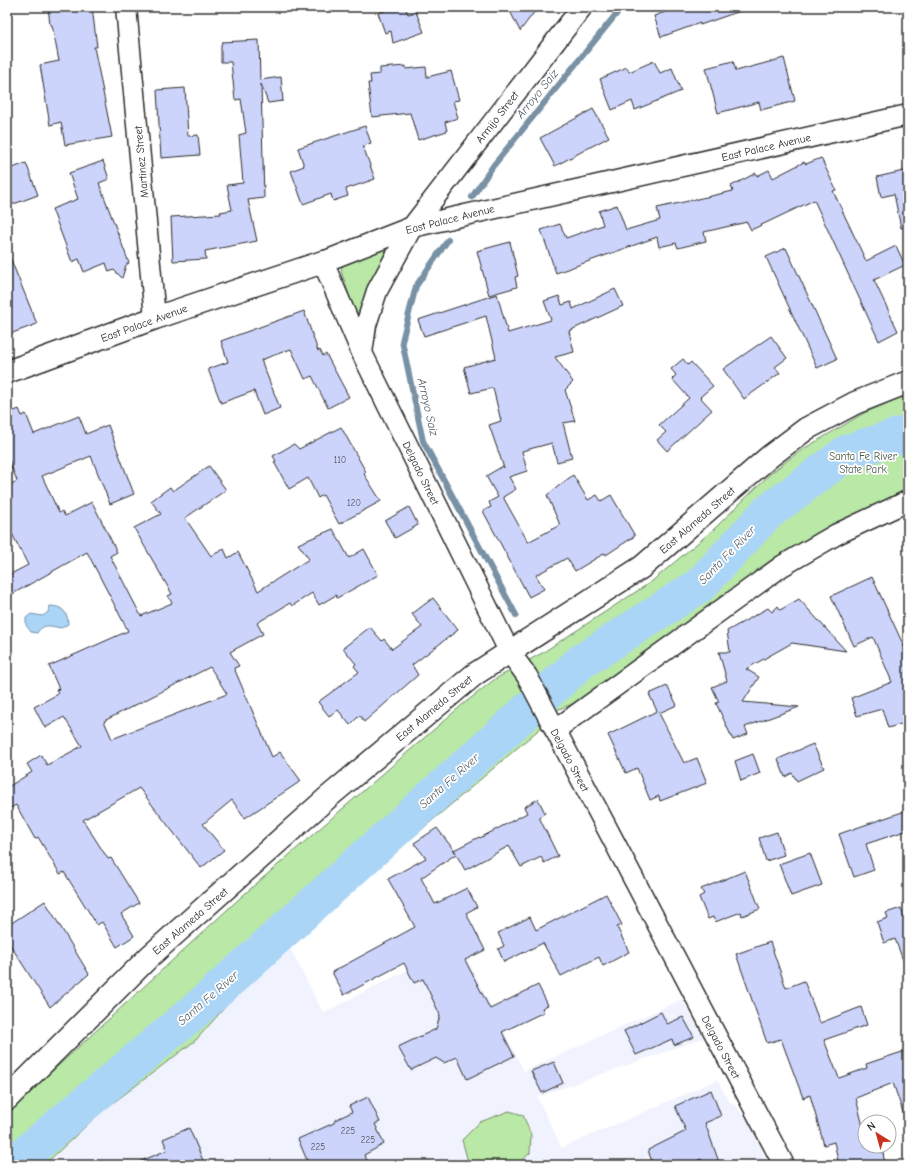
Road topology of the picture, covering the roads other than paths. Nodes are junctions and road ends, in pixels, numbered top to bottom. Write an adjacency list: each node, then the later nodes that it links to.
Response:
1 (126, 7): 6 (street, Martinez Street)
2 (582, 7): 4 (street, Armijo Street)
3 (908, 115): 4 (street, East Palace Avenue)
4 (412, 227): 5 (street, East Palace Avenue); 7 (street)
5 (323, 262): 6 (street, East Palace Avenue); 7 (street, Delgado Street)
6 (155, 318): 8 (street, East Palace Avenue)
7 (362, 354): 11 (street, Delgado Street)
8 (7, 372)
9 (908, 382): 11 (street, East Alameda Street)
10 (908, 500): 12 (street)
11 (509, 651): 12 (street, Delgado Street); 13 (street, East Alameda Street)
12 (551, 723): 14 (street, Delgado Street)
13 (7, 1098)
14 (784, 1165)

